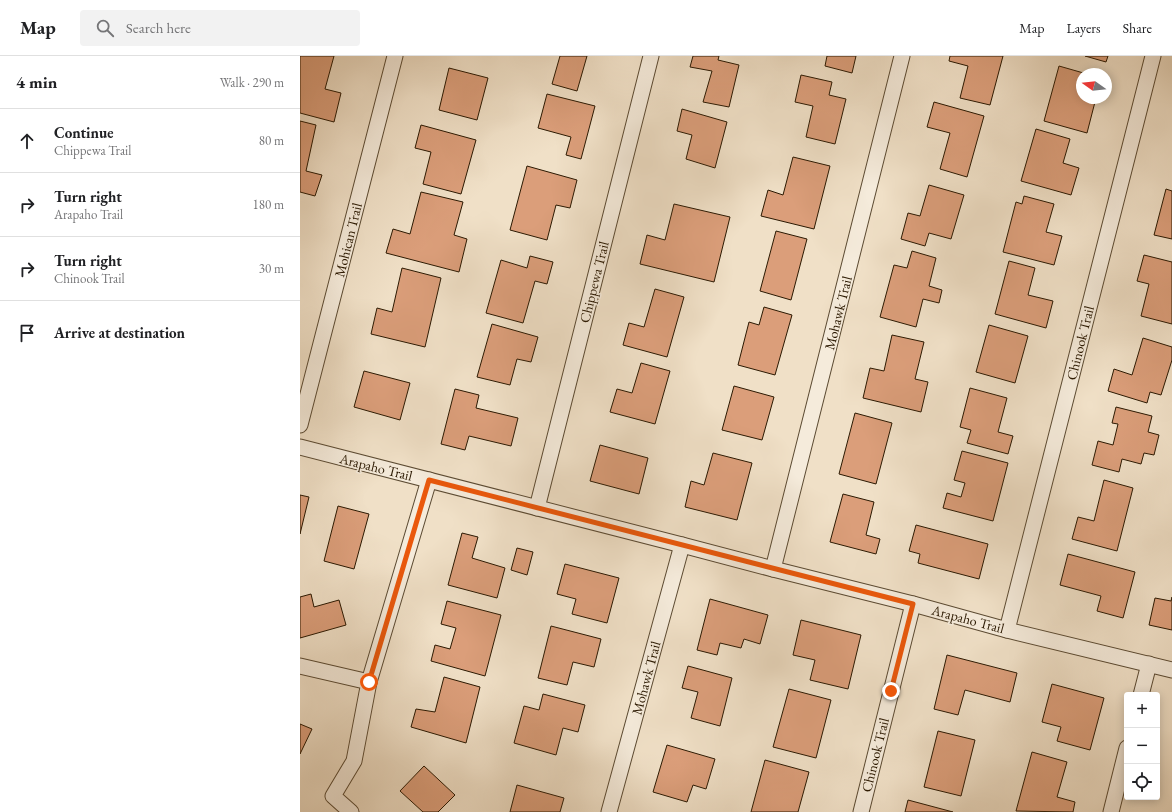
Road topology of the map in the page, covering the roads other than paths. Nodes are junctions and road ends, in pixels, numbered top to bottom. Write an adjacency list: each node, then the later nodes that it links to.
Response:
1 (395, 56): 5 (street, Mohican Trail)
2 (651, 56): 8 (street, Chippewa Trail)
3 (902, 56): 10 (street, Mohawk Trail)
4 (1153, 56): 12 (street, Chinook Trail)
5 (300, 425)
6 (300, 447): 7 (street, Arapaho Trail)
7 (429, 480): 8 (street, Arapaho Trail); 16 (street)
8 (537, 508): 9 (street, Arapaho Trail)
9 (682, 545): 10 (street, Arapaho Trail); 20 (street, Mohawk Trail)
10 (773, 569): 11 (street, Arapaho Trail)
11 (913, 604): 12 (street, Arapaho Trail); 21 (street, Chinook Trail)
12 (1007, 630): 13 (street, Arapaho Trail)
13 (1148, 664): 15 (street, Arapaho Trail); 17 (street)
14 (300, 666): 16 (street)
15 (1172, 670)
16 (369, 682): 19 (street)
17 (1142, 692)
18 (1124, 760): 22 (street)
19 (351, 812)
20 (609, 812)
21 (861, 812)
22 (1111, 812)

